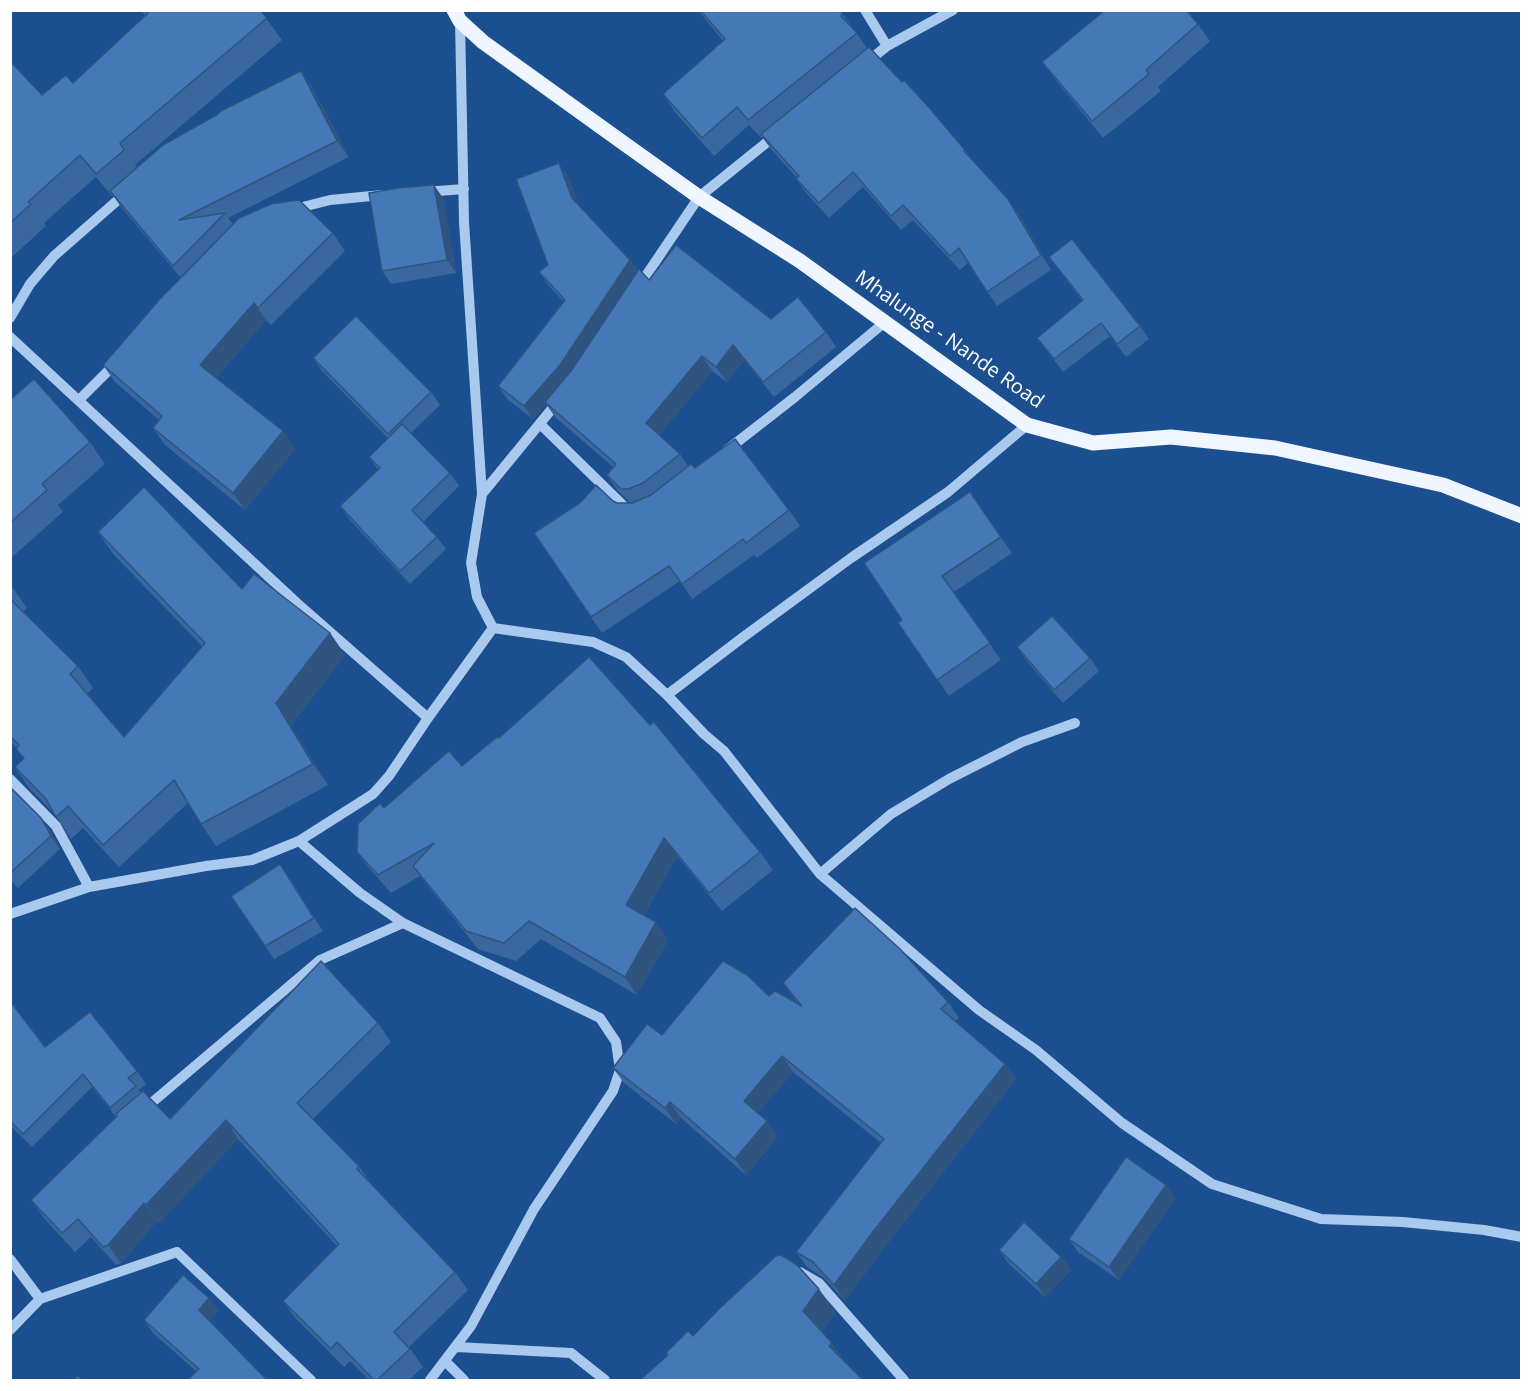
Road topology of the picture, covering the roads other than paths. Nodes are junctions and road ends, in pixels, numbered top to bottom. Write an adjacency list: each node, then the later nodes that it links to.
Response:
1 (865, 10): 4 (street)
2 (953, 10): 4 (street)
3 (457, 16): 8 (street); 11 (main road, Mhalunge - Nande Road)
4 (886, 46): 5 (street)
5 (860, 67)
6 (788, 125): 11 (street)
7 (134, 186): 14 (street)
8 (464, 189): 9 (street); 23 (street)
9 (419, 193)
10 (397, 194): 12 (street)
11 (699, 197): 13 (street); 15 (main road, Mhalunge - Nande Road)
12 (282, 213)
13 (633, 294)
14 (10, 318)
15 (885, 322): 21 (main road, Mhalunge - Nande Road); 22 (street)
16 (10, 336): 19 (street)
17 (128, 350): 19 (street)
18 (568, 390): 20 (street)
19 (79, 400): 28 (street)
20 (540, 424): 23 (street); 24 (street)
21 (1027, 425): 25 (main road, Mhalunge - Nande Road); 27 (street)
22 (721, 454)
23 (482, 494): 26 (street)
24 (640, 512)
25 (1521, 516)
26 (493, 628): 27 (street); 28 (street)
27 (668, 695): 32 (street)
28 (428, 718): 31 (street)
29 (1075, 723): 32 (street)
30 (10, 779): 33 (street)
31 (299, 841): 33 (street); 35 (street)
32 (819, 874): 37 (street)
33 (89, 887): 34 (street)
34 (10, 914)
35 (403, 923): 36 (street); 42 (street)
36 (133, 1119)
37 (1521, 1237)
38 (10, 1259): 40 (street)
39 (781, 1272): 48 (street)
40 (40, 1299): 41 (street); 44 (street)
41 (10, 1330)
42 (456, 1347): 43 (street); 47 (street)
43 (446, 1361): 45 (street); 46 (street)
44 (311, 1380)
45 (430, 1380)
46 (464, 1380)
47 (605, 1380)
48 (904, 1380)

